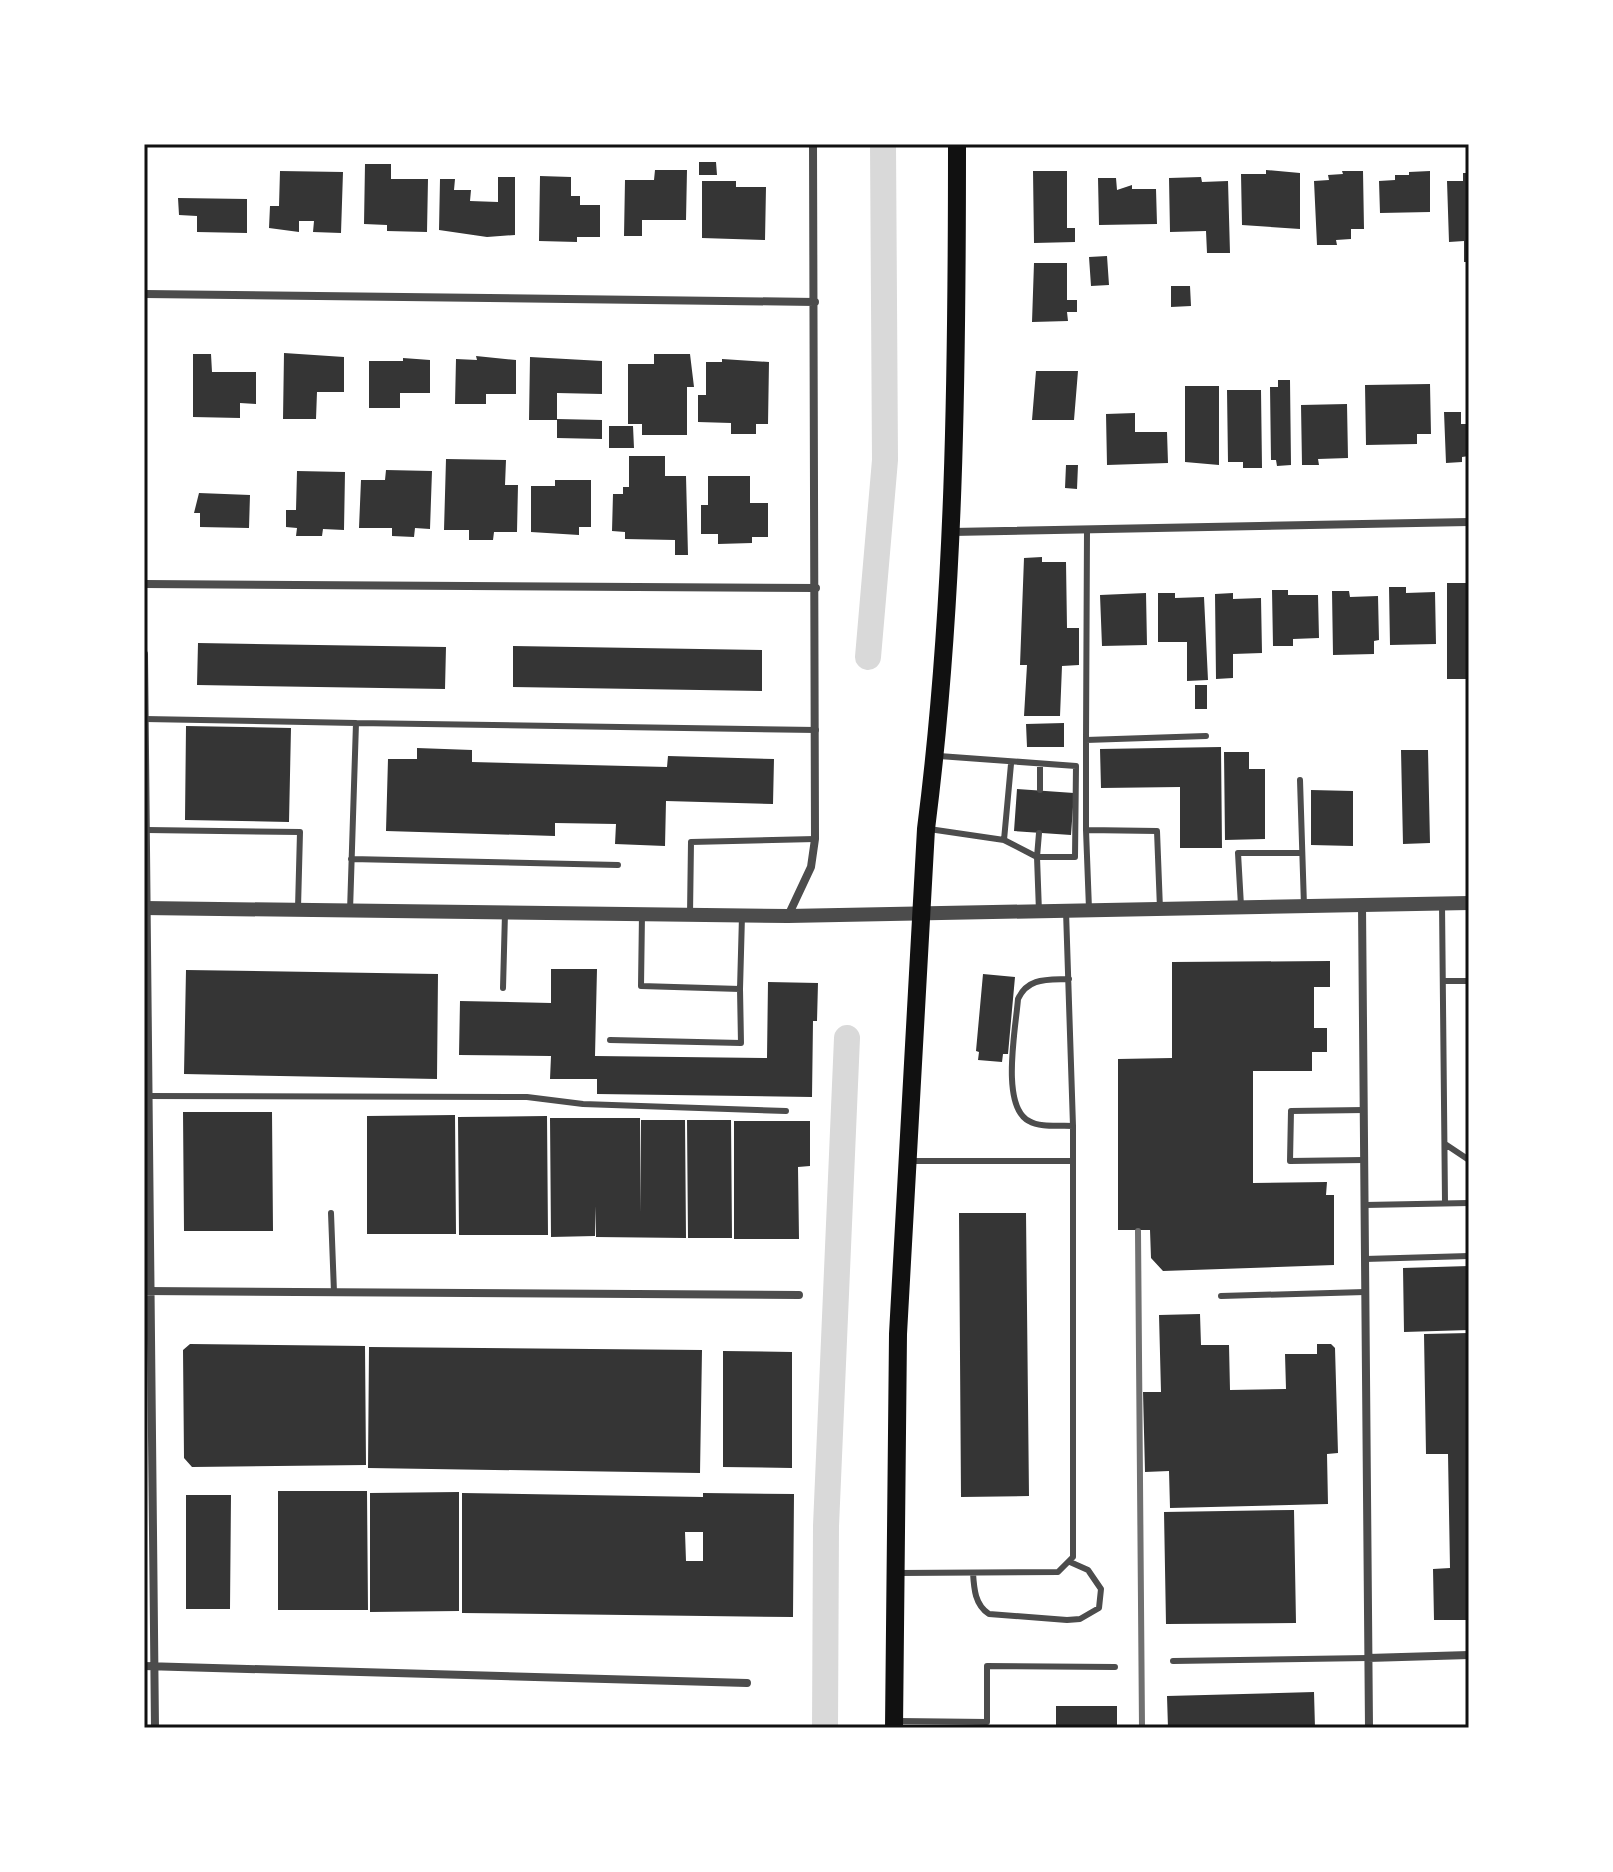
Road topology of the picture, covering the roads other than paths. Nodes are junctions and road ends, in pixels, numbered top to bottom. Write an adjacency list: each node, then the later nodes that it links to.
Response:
1 (813, 144): 4 (street)
2 (957, 144): 7 (main road)
3 (144, 294): 4 (street)
4 (815, 302): 9 (street)
5 (1469, 522): 6 (street)
6 (1087, 530): 7 (street); 15 (lane)
7 (952, 532): 16 (main road)
8 (144, 584): 9 (street)
9 (816, 588): 13 (street)
10 (144, 654): 11 (street)
11 (145, 719): 12 (lane); 22 (street)
12 (356, 723): 13 (lane); 29 (lane)
13 (817, 730): 25 (street)
14 (1206, 736): 15 (lane)
15 (1086, 740): 23 (lane)
16 (935, 756): 17 (lane); 21 (main road)
17 (1011, 764): 18 (lane); 26 (lane)
18 (1040, 765): 20 (lane); 28 (lane)
19 (1300, 780): 27 (lane)
20 (1040, 790)
21 (926, 829): 26 (lane); 48 (main road)
22 (147, 830): 35 (street); 38 (lane)
23 (1086, 830): 37 (lane); 41 (lane)
24 (1039, 833): 28 (lane)
25 (815, 839): 45 (lane); 47 (street)
26 (1004, 840): 28 (lane)
27 (1302, 853): 34 (lane); 36 (lane)
28 (1037, 857): 42 (lane)
29 (351, 859): 30 (lane); 39 (lane)
30 (618, 865)
31 (1469, 903): 32 (street)
32 (1442, 904): 33 (street); 51 (lane)
33 (1362, 905): 34 (street); 58 (street)
34 (1304, 906): 36 (street)
35 (146, 908): 38 (street); 49 (street)
36 (1241, 908): 37 (street)
37 (1160, 909): 41 (street)
38 (298, 910): 39 (street)
39 (350, 911): 43 (street)
40 (1066, 911): 41 (street); 42 (street); 50 (lane)
41 (1089, 911)
42 (1039, 912): 48 (street)
43 (505, 913): 44 (street); 53 (lane)
44 (642, 914): 45 (street); 54 (lane)
45 (690, 915): 46 (street)
46 (742, 916): 47 (street); 54 (lane)
47 (788, 916): 48 (street)
48 (920, 916): 64 (main road)
49 (146, 970): 55 (street)
50 (1069, 979): 60 (lane); 60 (lane)
51 (1443, 981): 52 (lane); 61 (lane)
52 (1469, 981)
53 (503, 988)
54 (740, 989): 56 (lane)
55 (146, 1038): 57 (street)
56 (610, 1040)
57 (146, 1096): 59 (lane); 72 (street)
58 (1364, 1110): 62 (street); 62 (lane)
59 (786, 1111)
60 (1073, 1126): 65 (lane)
61 (1445, 1144): 63 (lane); 66 (lane)
62 (1364, 1160): 68 (street)
63 (1469, 1160)
64 (907, 1161): 65 (lane); 78 (main road)
65 (1072, 1161): 77 (lane)
66 (1445, 1202): 67 (lane); 68 (lane)
67 (1469, 1203)
68 (1365, 1205): 71 (street)
69 (331, 1213): 73 (lane)
70 (1469, 1256): 71 (lane)
71 (1365, 1259): 74 (street)
72 (147, 1291): 73 (street); 83 (street)
73 (334, 1292): 75 (street)
74 (1365, 1292): 76 (lane); 81 (street)
75 (799, 1295)
76 (1221, 1296)
77 (1070, 1562): 79 (lane); 79 (lane)
78 (895, 1573): 79 (lane); 86 (main road)
79 (973, 1573)
80 (1469, 1655): 81 (street)
81 (1368, 1658): 82 (lane); 89 (street)
82 (1173, 1661)
83 (149, 1666): 85 (street); 88 (street)
84 (1115, 1667): 87 (lane)
85 (747, 1683)
86 (894, 1724): 87 (lane)
87 (973, 1725)
88 (155, 1728)
89 (1369, 1728)

